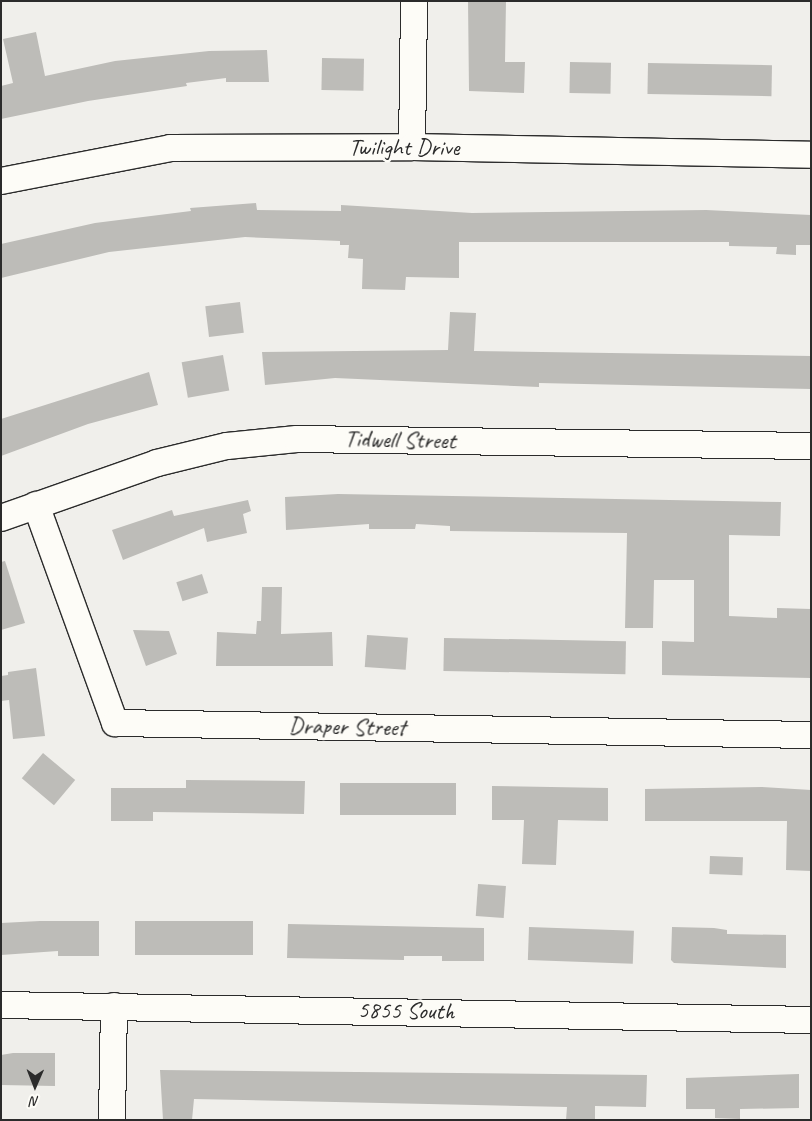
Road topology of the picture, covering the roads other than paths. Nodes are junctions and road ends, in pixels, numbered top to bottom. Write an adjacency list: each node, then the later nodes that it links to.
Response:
1 (414, 1): 2 (street)
2 (412, 147): 3 (street, Twilight Drive); 4 (street, Twilight Drive)
3 (811, 155)
4 (1, 181)
5 (811, 446): 6 (street, Tidwell Street)
6 (36, 505): 7 (street, Tidwell Street); 8 (street, Draper Street)
7 (1, 518)
8 (811, 734)
9 (1, 1004): 10 (street, 5855 South)
10 (114, 1006): 11 (street, 5855 South); 12 (street)
11 (811, 1020)
12 (112, 1120)

